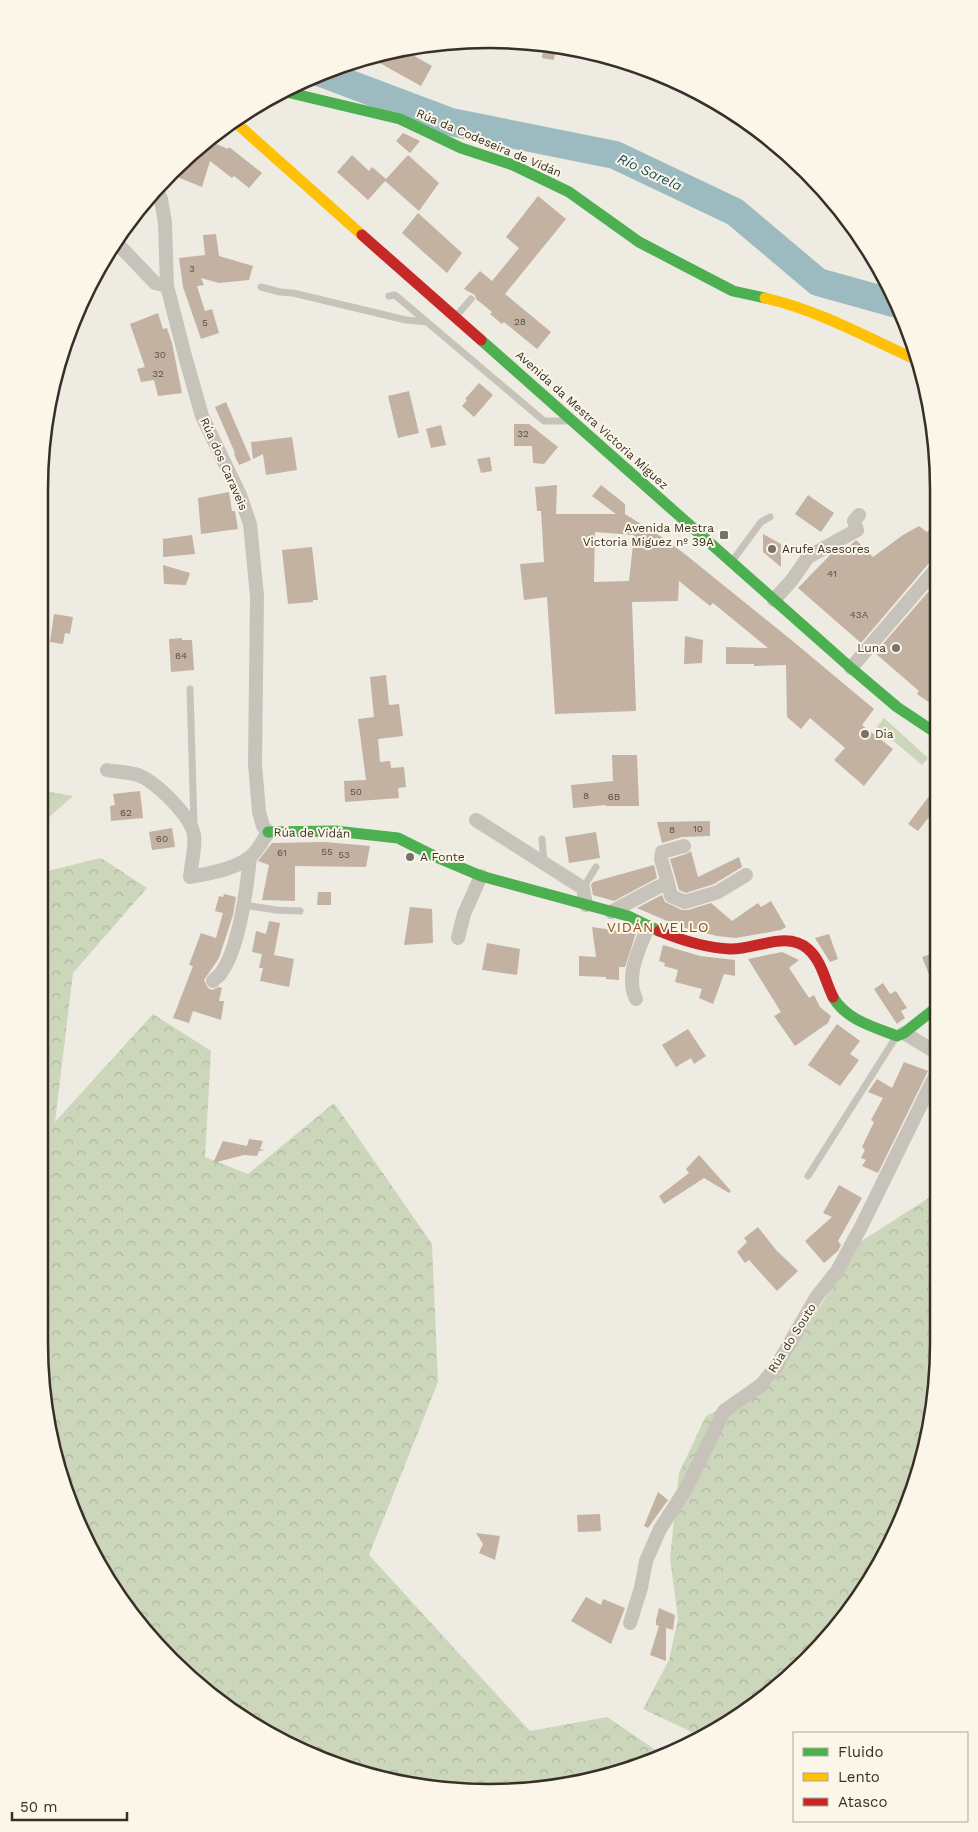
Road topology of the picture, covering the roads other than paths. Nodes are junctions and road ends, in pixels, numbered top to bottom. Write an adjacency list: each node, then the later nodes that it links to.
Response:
1 (293, 94): 11 (street, Rúa da Codeseira de Vidán)
2 (239, 125): 9 (street, Avenida da Mestra Victoria Míguez)
3 (159, 196): 5 (street, Rúa dos Caraveis)
4 (120, 247): 5 (street)
5 (167, 286): 23 (street, Rúa dos Caraveis)
6 (260, 287): 10 (lane)
7 (389, 296): 10 (lane)
8 (471, 299): 9 (lane)
9 (456, 318): 12 (street, Avenida da Mestra Victoria Míguez)
10 (427, 322): 12 (lane)
11 (910, 357)
12 (572, 420): 15 (street, Avenida da Mestra Victoria Míguez)
13 (859, 515): 17 (street)
14 (770, 517): 15 (lane)
15 (732, 563): 17 (street, Avenida da Mestra Victoria Míguez)
16 (930, 576): 18 (street)
17 (774, 600): 18 (street, Avenida da Mestra Victoria Míguez)
18 (851, 668): 20 (street, Avenida da Mestra Victoria Míguez)
19 (190, 689): 24 (lane)
20 (930, 730)
21 (107, 770): 24 (street)
22 (476, 820): 28 (street)
23 (268, 832): 27 (street, Rúa de Vidán); 31 (street, Rúa de Vidán)
24 (194, 836): 27 (street, Rúa de Vidán)
25 (542, 839): 28 (lane)
26 (684, 846): 32 (street)
27 (250, 858): 34 (street)
28 (544, 863): 33 (street)
29 (596, 867): 33 (lane)
30 (746, 875): 32 (street)
31 (481, 876): 35 (street, Rúa de Vidán); 39 (street)
32 (668, 883): 37 (street)
33 (583, 888): 35 (street)
34 (243, 904): 36 (lane); 40 (street)
35 (586, 905): 37 (street, Rúa de Vidán)
36 (300, 911)
37 (611, 912): 38 (street, Rúa de Vidán)
38 (648, 927): 41 (street); 43 (street, Rúa de Vidán)
39 (458, 938)
40 (213, 981)
41 (636, 999)
42 (930, 1012): 43 (street)
43 (900, 1034): 44 (street); 46 (lane)
44 (930, 1049)
45 (930, 1086): 47 (street, Rúa do Souto)
46 (808, 1176)
47 (630, 1623)

